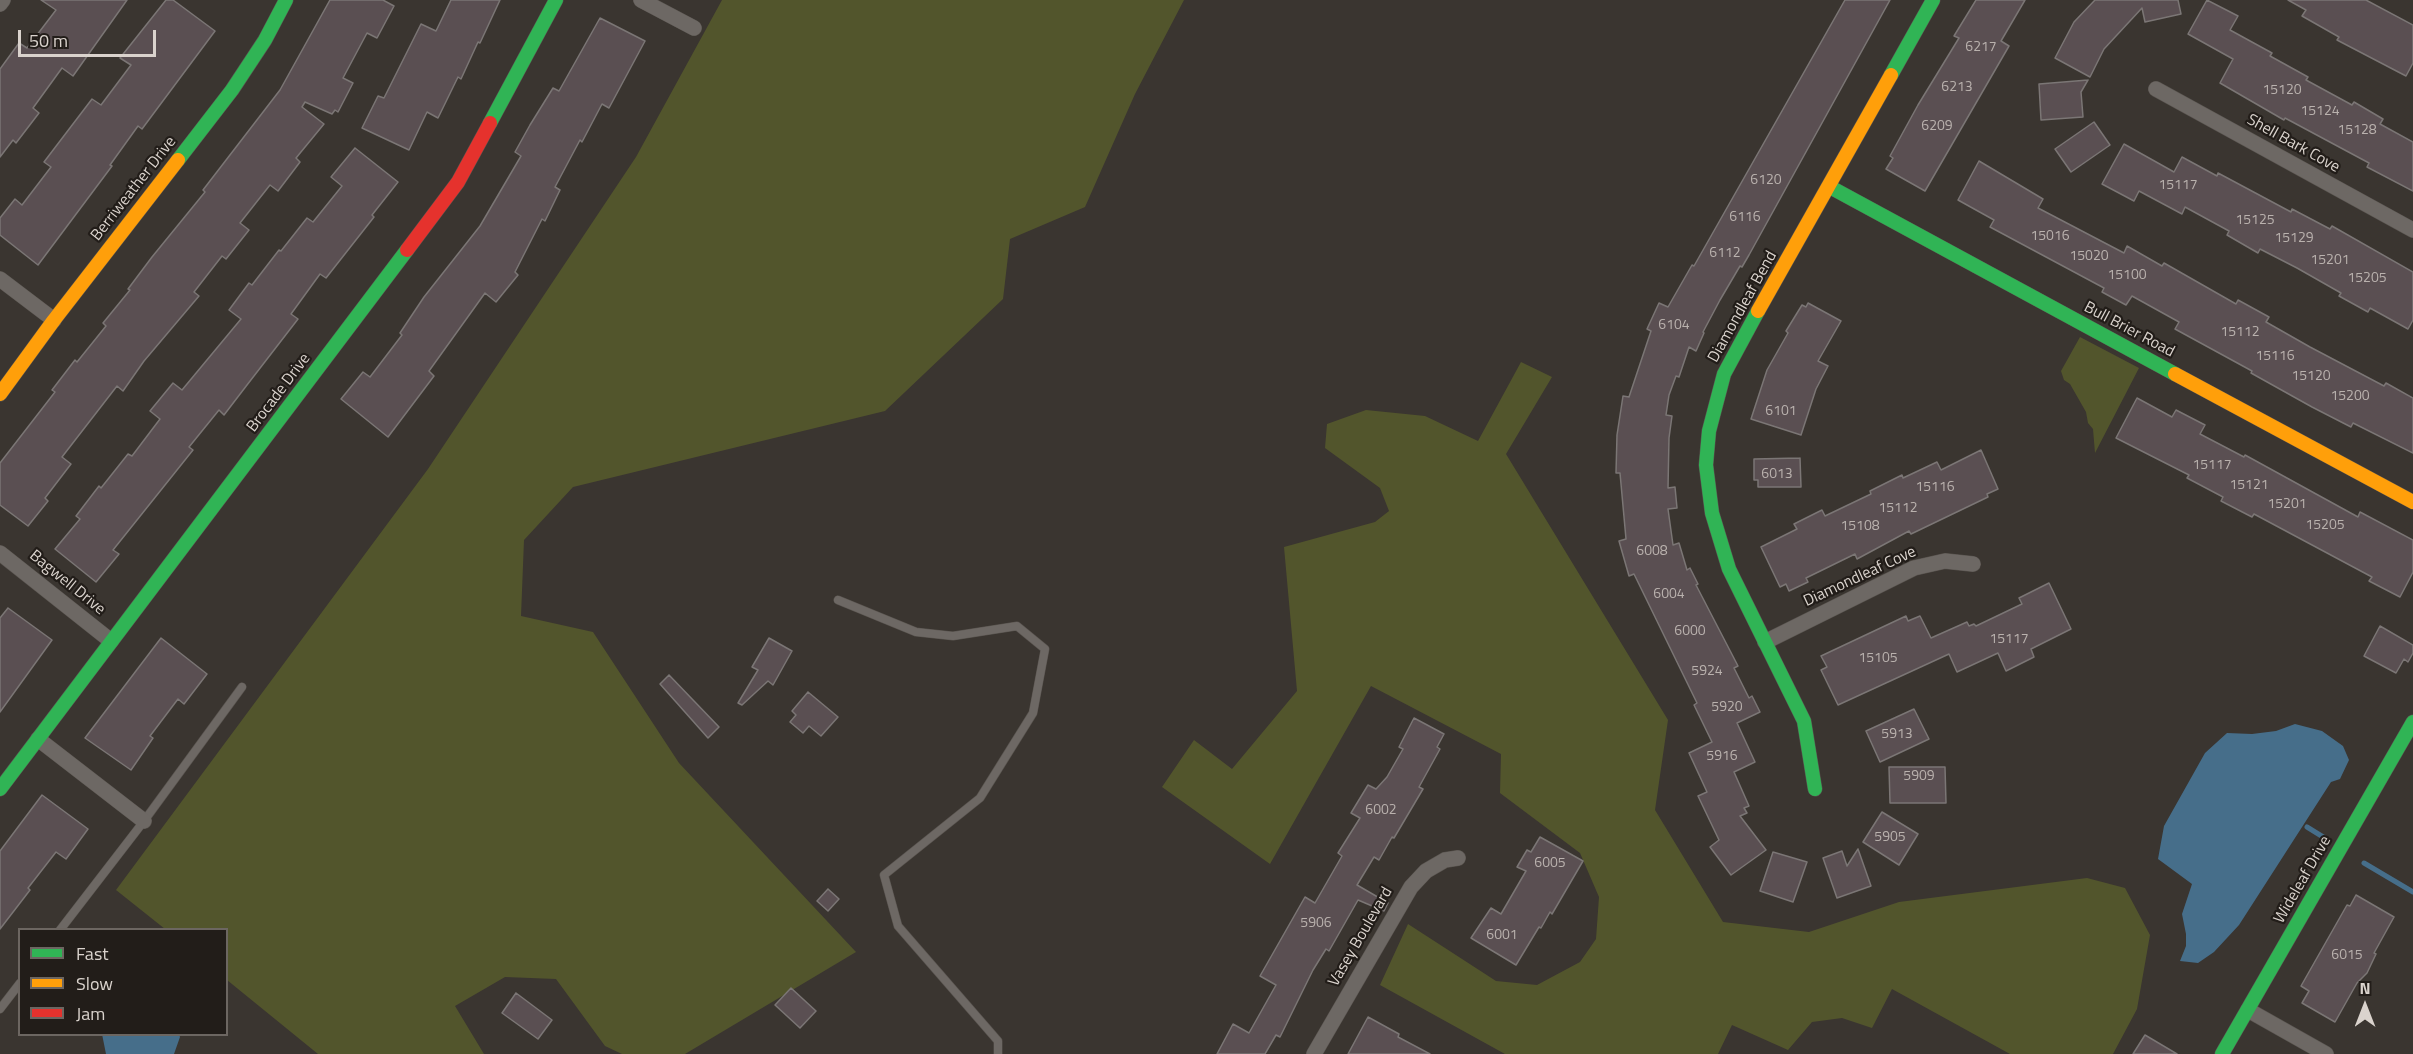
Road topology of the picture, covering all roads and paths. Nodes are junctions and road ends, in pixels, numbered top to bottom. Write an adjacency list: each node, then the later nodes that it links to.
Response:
1 (286, 0): 10 (street, Berriweather Drive)
2 (556, 0): 16 (street, Brocade Drive)
3 (640, 0): 5 (street)
4 (1933, 0): 7 (street, Diamondleaf Bend)
5 (694, 28)
6 (2156, 89): 8 (street, Shell Bark Cove)
7 (1830, 187): 12 (street, Bull Brier Road); 17 (street, Diamondleaf Bend)
8 (2413, 230)
9 (0, 279): 10 (street)
10 (54, 320): 11 (street, Berriweather Drive)
11 (0, 394)
12 (2413, 502)
13 (0, 553): 16 (street, Bagwell Drive)
14 (1973, 564): 17 (street, Diamondleaf Cove)
15 (838, 600): 29 (lane)
16 (111, 641): 20 (street, Brocade Drive)
17 (1765, 642): 22 (street, Diamondleaf Bend)
18 (242, 687): 23 (lane)
19 (2413, 722): 28 (street, Wideleaf Drive)
20 (38, 739): 21 (street, Brocade Drive); 23 (street)
21 (0, 789)
22 (1815, 789)
23 (144, 821): 25 (lane)
24 (1458, 858): 30 (street, Vasey Boulevard)
25 (62, 928)
26 (18, 986): 27 (lane)
27 (0, 1010)
28 (2248, 1010): 31 (street, Wideleaf Drive); 32 (street)
29 (998, 1054)
30 (1314, 1054)
31 (2222, 1054)
32 (2326, 1054)

